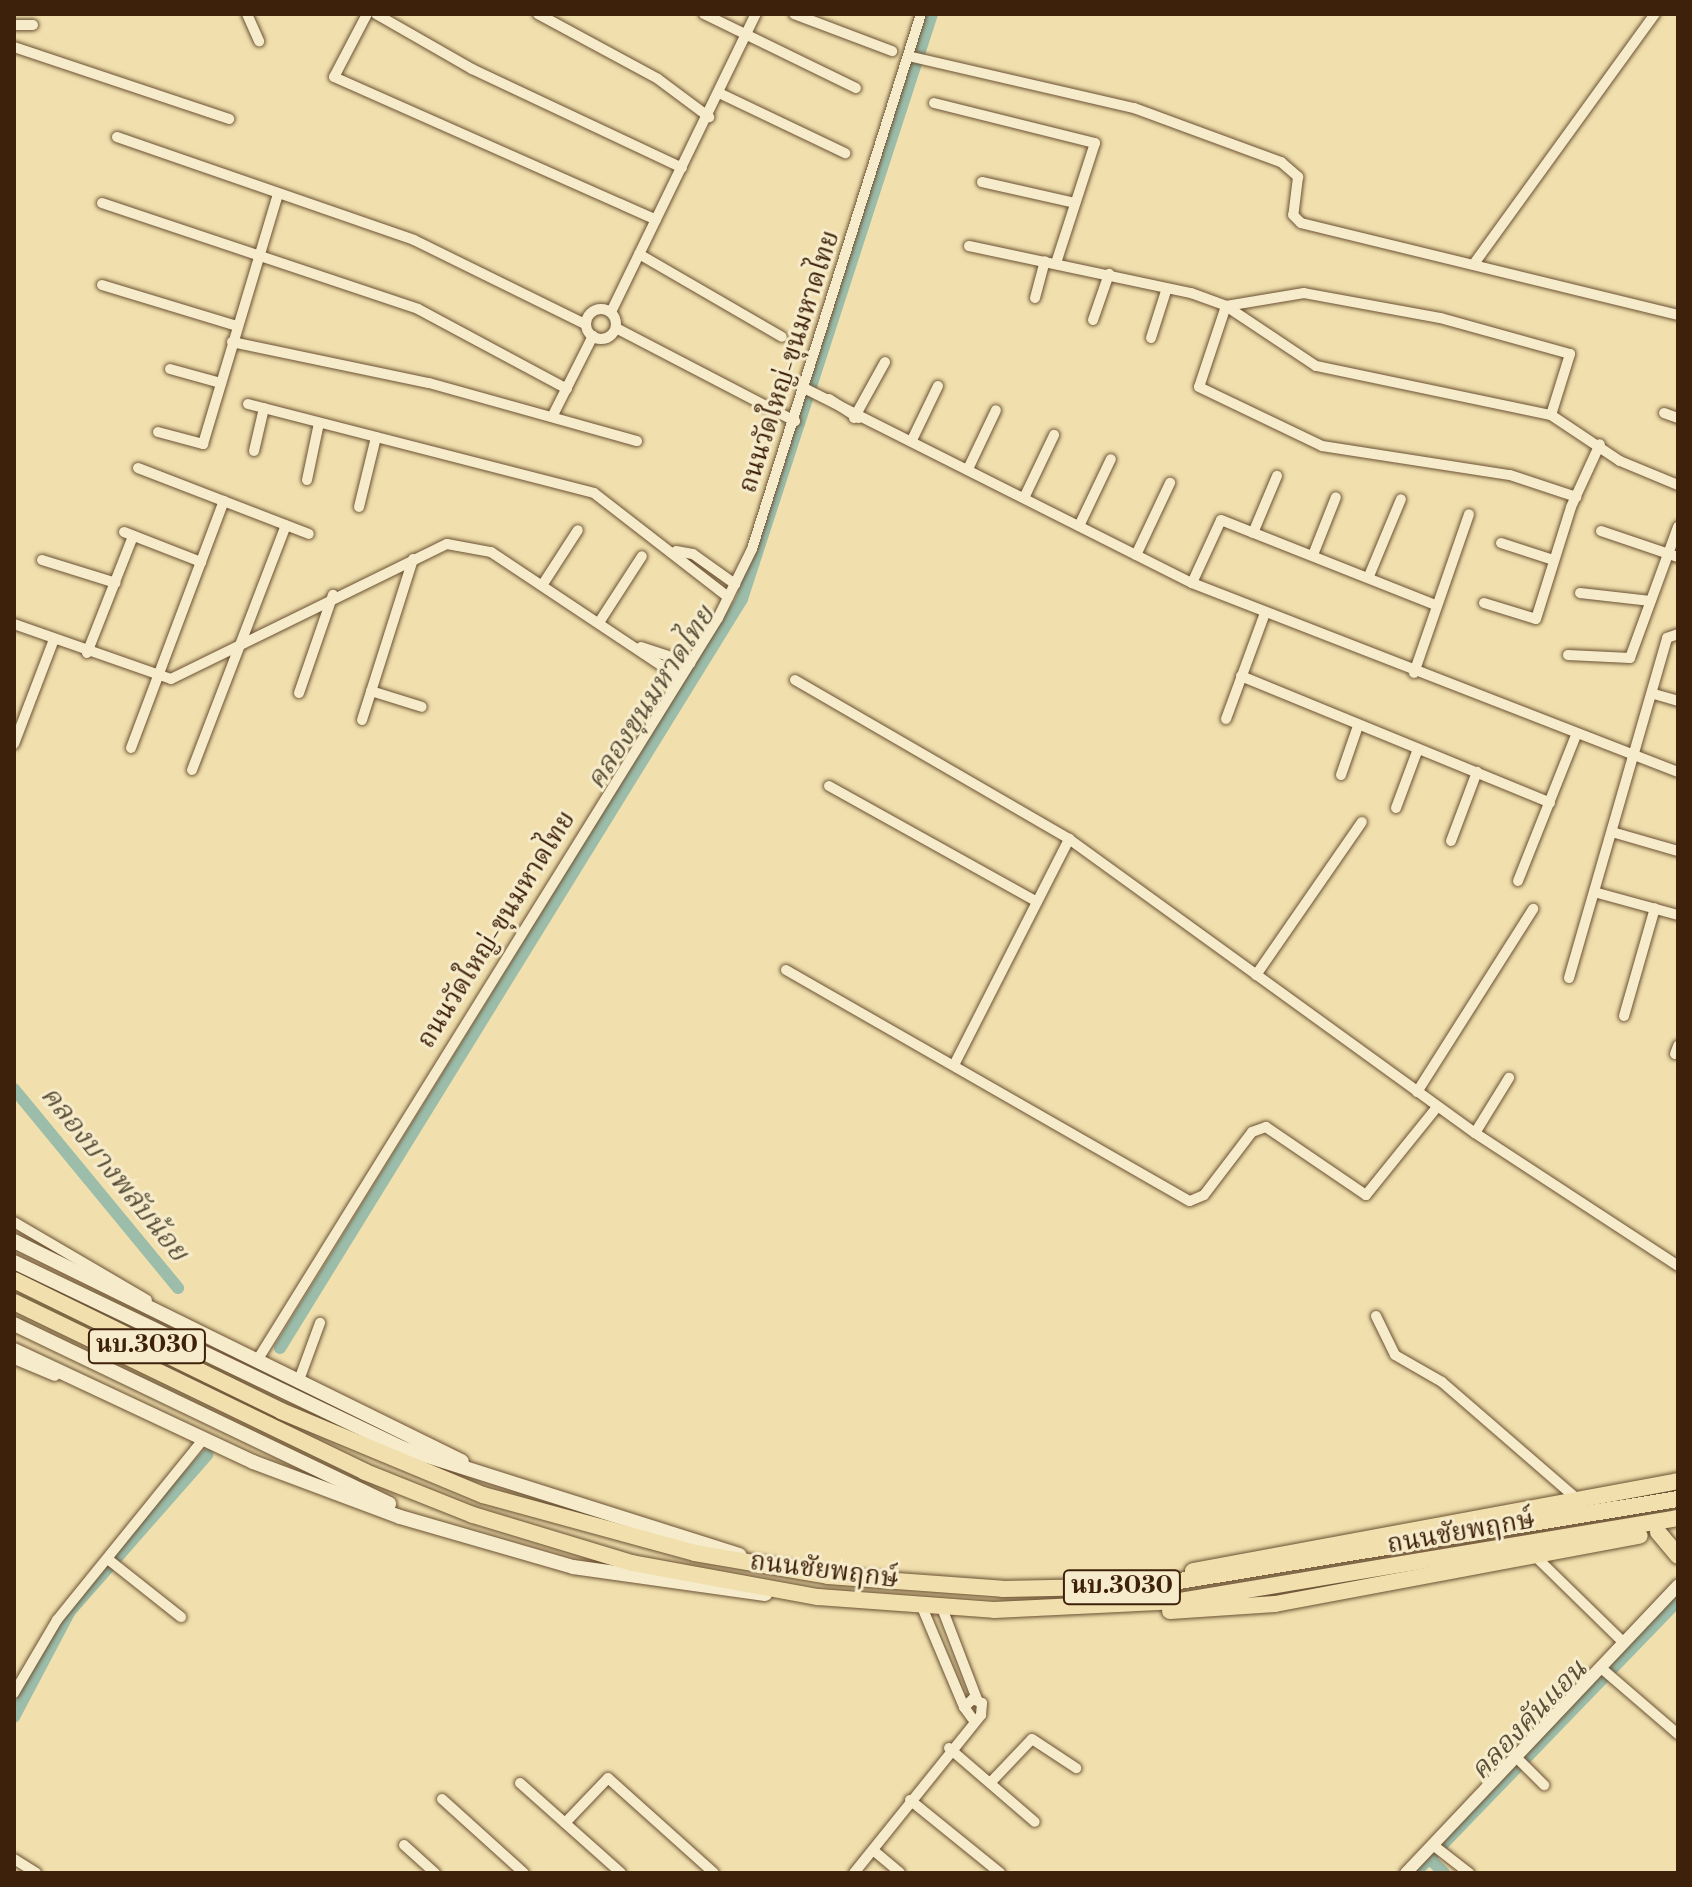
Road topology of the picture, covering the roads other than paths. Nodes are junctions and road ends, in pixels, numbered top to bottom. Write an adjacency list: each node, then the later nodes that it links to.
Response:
1 (247, 14): 13 (street)
2 (367, 14): 29 (street)
3 (376, 14): 24 (street)
4 (538, 14): 20 (street)
5 (704, 14): 12 (street)
6 (756, 14): 12 (street)
7 (794, 14): 15 (street)
8 (921, 14): 16 (street, ถนนวัดใหญ่-ขุนมหาดไทย)
9 (1655, 14): 33 (street)
10 (14, 25): 11 (street)
11 (33, 25)
12 (746, 35): 17 (street); 18 (street)
13 (259, 41)
14 (14, 47): 21 (street)
15 (892, 51)
16 (910, 56): 33 (street); 55 (street, ถนนวัดใหญ่-ขุนมหาดไทย)
17 (856, 88)
18 (719, 93): 20 (street); 23 (street)
19 (934, 103): 28 (street)
20 (709, 117): 24 (street)
21 (229, 119)
22 (117, 137): 26 (street)
23 (845, 153)
24 (682, 168): 29 (street)
25 (982, 182): 28 (street)
26 (278, 194): 32 (street); 43 (street)
27 (102, 203): 32 (street)
28 (1075, 203): 34 (street)
29 (656, 220): 31 (street)
30 (969, 246): 34 (street)
31 (639, 254): 40 (street); 47 (street)
32 (259, 255): 44 (street); 54 (street)
33 (1476, 261): 41 (street)
34 (1050, 262): 35 (street); 38 (street)
35 (1109, 274): 37 (street); 42 (street)
36 (102, 285): 44 (street)
37 (1167, 288): 39 (street); 48 (street)
38 (1035, 298)
39 (1226, 306): 61 (street); 61 (street); 81 (street)
40 (611, 312): 43 (street); 45 (street)
41 (1678, 315)
42 (1093, 320)
43 (585, 324): 46 (street)
44 (237, 326): 49 (street)
45 (616, 328): 46 (street); 64 (street)
46 (593, 336): 54 (street)
47 (782, 337)
48 (1151, 338)
49 (232, 342): 52 (street); 62 (street)
50 (885, 362): 60 (street)
51 (170, 369): 52 (street)
52 (221, 383): 66 (street)
53 (938, 386): 69 (street)
54 (567, 389): 62 (street)
55 (808, 390): 60 (street); 64 (street, ถนนวัดใหญ่-ขุนมหาดไทย)
56 (248, 404): 57 (street)
57 (264, 408): 65 (street); 72 (street)
58 (996, 410): 75 (street)
59 (1664, 413): 63 (street)
60 (858, 415): 69 (street)
61 (1551, 415): 71 (street)
62 (552, 417): 70 (street)
63 (1678, 418)
64 (795, 421): 108 (street, ถนนวัดใหญ่-ขุนมหาดไทย)
65 (319, 423): 68 (street); 77 (street)
66 (158, 432)
67 (1054, 435): 82 (street)
68 (376, 437): 85 (street); 95 (street)
69 (912, 440): 75 (street)
70 (637, 441)
71 (1600, 444): 79 (street); 81 (street)
72 (254, 451)
73 (1111, 459): 88 (street)
74 (138, 468): 84 (street)
75 (968, 469): 82 (street)
76 (1277, 476): 92 (street)
77 (307, 480)
78 (1170, 483): 96 (street)
79 (1678, 485)
80 (1336, 497): 97 (street)
81 (1576, 497): 102 (street)
82 (1024, 498): 88 (street)
83 (1401, 499): 104 (street)
84 (224, 501): 87 (street); 103 (street)
85 (359, 507)
86 (1469, 514): 114 (street)
87 (286, 525): 93 (street); 120 (street)
88 (1079, 526): 96 (street)
89 (1678, 527): 98 (street)
90 (578, 530): 107 (street)
91 (1601, 531): 98 (street)
92 (1253, 533): 97 (street); 106 (street)
93 (309, 534)
94 (1501, 543): 102 (street)
95 (676, 551): 108 (street); 111 (street)
96 (1136, 555): 106 (street)
97 (1313, 555): 104 (street)
98 (1673, 555): 112 (street)
99 (642, 556): 116 (street)
100 (413, 559): 107 (street); 110 (street); 130 (street)
101 (42, 560): 105 (street)
102 (1553, 560): 113 (street)
103 (201, 562): 105 (street); 128 (street)
104 (1369, 576): 114 (street)
105 (116, 583): 122 (street)
106 (1192, 583): 115 (street)
107 (543, 584): 116 (street)
108 (735, 584): 111 (street, ถนนวัดใหญ่-ขุนมหาดไทย)
109 (1580, 593): 112 (street)
110 (333, 595): 120 (street); 131 (street)
111 (728, 597): 124 (street, ถนนวัดใหญ่-ขุนมหาดไทย)
112 (1651, 601): 123 (street)
113 (1484, 603)
114 (1436, 605): 125 (street)
115 (1265, 613): 125 (street); 126 (street)
116 (600, 621): 121 (street)
117 (14, 624): 119 (street)
118 (1678, 634): 132 (street)
119 (54, 639): 122 (street); 139 (street)
120 (241, 642): 128 (street); 143 (street)
121 (641, 647): 124 (street); 127 (street)
122 (87, 653): 128 (street)
123 (1568, 655)
124 (690, 663): 127 (street, ถนนวัดใหญ่-ขุนมหาดไทย)
125 (1414, 673): 138 (street)
126 (1241, 676): 135 (street); 137 (street)
127 (680, 678): 182 (street, ถนนวัดใหญ่-ขุนมหาดไทย)
128 (157, 679): 140 (street)
129 (795, 680): 152 (street)
130 (371, 691): 134 (street); 136 (street)
131 (299, 693)
132 (1654, 694): 133 (street); 142 (street)
133 (1678, 701)
134 (422, 707)
135 (1226, 719)
136 (362, 720)
137 (1358, 726): 141 (street); 146 (street)
138 (1575, 738): 142 (street); 148 (street)
139 (14, 744)
140 (131, 748)
141 (1418, 749): 144 (street); 149 (street)
142 (1633, 759): 145 (street); 151 (street)
143 (192, 770)
144 (1477, 772): 148 (street); 153 (street)
145 (1678, 772)
146 (1341, 775)
147 (829, 786): 157 (street)
148 (1550, 803): 155 (street)
149 (1396, 808)
150 (1362, 822): 162 (street)
151 (1612, 832): 154 (street); 156 (street)
152 (1069, 839): 157 (street); 162 (street)
153 (1451, 841)
154 (1678, 851)
155 (1518, 881)
156 (1594, 892): 158 (street); 163 (street)
157 (1037, 902): 165 (street)
158 (1655, 908): 160 (street); 164 (street)
159 (1533, 909): 167 (street)
160 (1678, 915)
161 (786, 970): 165 (street)
162 (1256, 975): 167 (street)
163 (1569, 978)
164 (1624, 1016)
165 (954, 1065): 168 (street)
166 (1509, 1078): 169 (street)
167 (1417, 1092): 168 (street)
168 (1437, 1107): 169 (street)
169 (1475, 1133): 173 (street)
170 (14, 1222): 177 (street)
171 (14, 1241): 177 (main road)
172 (14, 1262): 187 (main road)
173 (1678, 1266)
174 (14, 1280): 197 (main road, ถนนชัยพฤกษ์ / นบ.3030)
175 (14, 1302): 200 (main road, ถนนชัยพฤกษ์ / นบ.3030)
176 (1376, 1316): 189 (street)
177 (175, 1318): 182 (main road)
178 (320, 1323): 183 (street)
179 (14, 1324): 193 (main road)
180 (14, 1350): 184 (main road)
181 (14, 1359): 184 (street)
182 (258, 1359): 183 (main road)
183 (299, 1380): 187 (main road)
184 (75, 1385): 185 (main road)
185 (203, 1440): 193 (main road); 196 (street)
186 (1675, 1482): 189 (main road)
187 (534, 1494): 197 (main road)
188 (1678, 1499): 199 (main road, ถนนชัยพฤกษ์ / นบ.3030)
189 (1578, 1500): 199 (main road)
190 (1678, 1518): 202 (main road, ถนนชัยพฤกษ์ / นบ.3030)
191 (1678, 1529): 192 (main road)
192 (1658, 1532): 194 (main road); 195 (main road)
193 (463, 1535): 200 (main road)
194 (1678, 1556)
195 (1537, 1558): 202 (main road); 205 (street)
196 (110, 1561): 204 (street); 207 (street)
197 (787, 1570): 199 (main road, ถนนชัยพฤกษ์ / นบ.3030)
198 (1678, 1585): 205 (street)
199 (1097, 1588)
200 (818, 1597): 201 (main road, ถนนชัยพฤกษ์ / นบ.3030)
201 (922, 1607): 203 (main road, ถนนชัยพฤกษ์ / นบ.3030); 209 (street)
202 (1101, 1607): 203 (main road, ถนนชัยพฤกษ์ / นบ.3030)
203 (942, 1608): 208 (street)
204 (181, 1617)
205 (1623, 1642): 206 (street)
206 (1601, 1668): 211 (street); 213 (street)
207 (14, 1693)
208 (977, 1699): 209 (street); 210 (street)
209 (964, 1707): 210 (street)
210 (972, 1718): 212 (street)
211 (1678, 1734)
212 (949, 1748): 216 (street); 219 (street)
213 (1518, 1759): 215 (street); 223 (street)
214 (1076, 1768): 216 (street)
215 (1540, 1781)
216 (991, 1782): 220 (street)
217 (520, 1783): 221 (street)
218 (442, 1799): 228 (street)
219 (910, 1800): 224 (street); 233 (street)
220 (1035, 1822)
221 (565, 1823): 229 (street); 230 (street)
222 (404, 1845): 227 (street)
223 (1435, 1846): 234 (street); 235 (street)
224 (873, 1850): 231 (street); 232 (street)
225 (14, 1859): 226 (street)
226 (36, 1873)
227 (435, 1873)
228 (524, 1873)
229 (621, 1873)
230 (714, 1873)
231 (854, 1873)
232 (900, 1873)
233 (1000, 1873)
234 (1406, 1873)
235 (1469, 1873)

